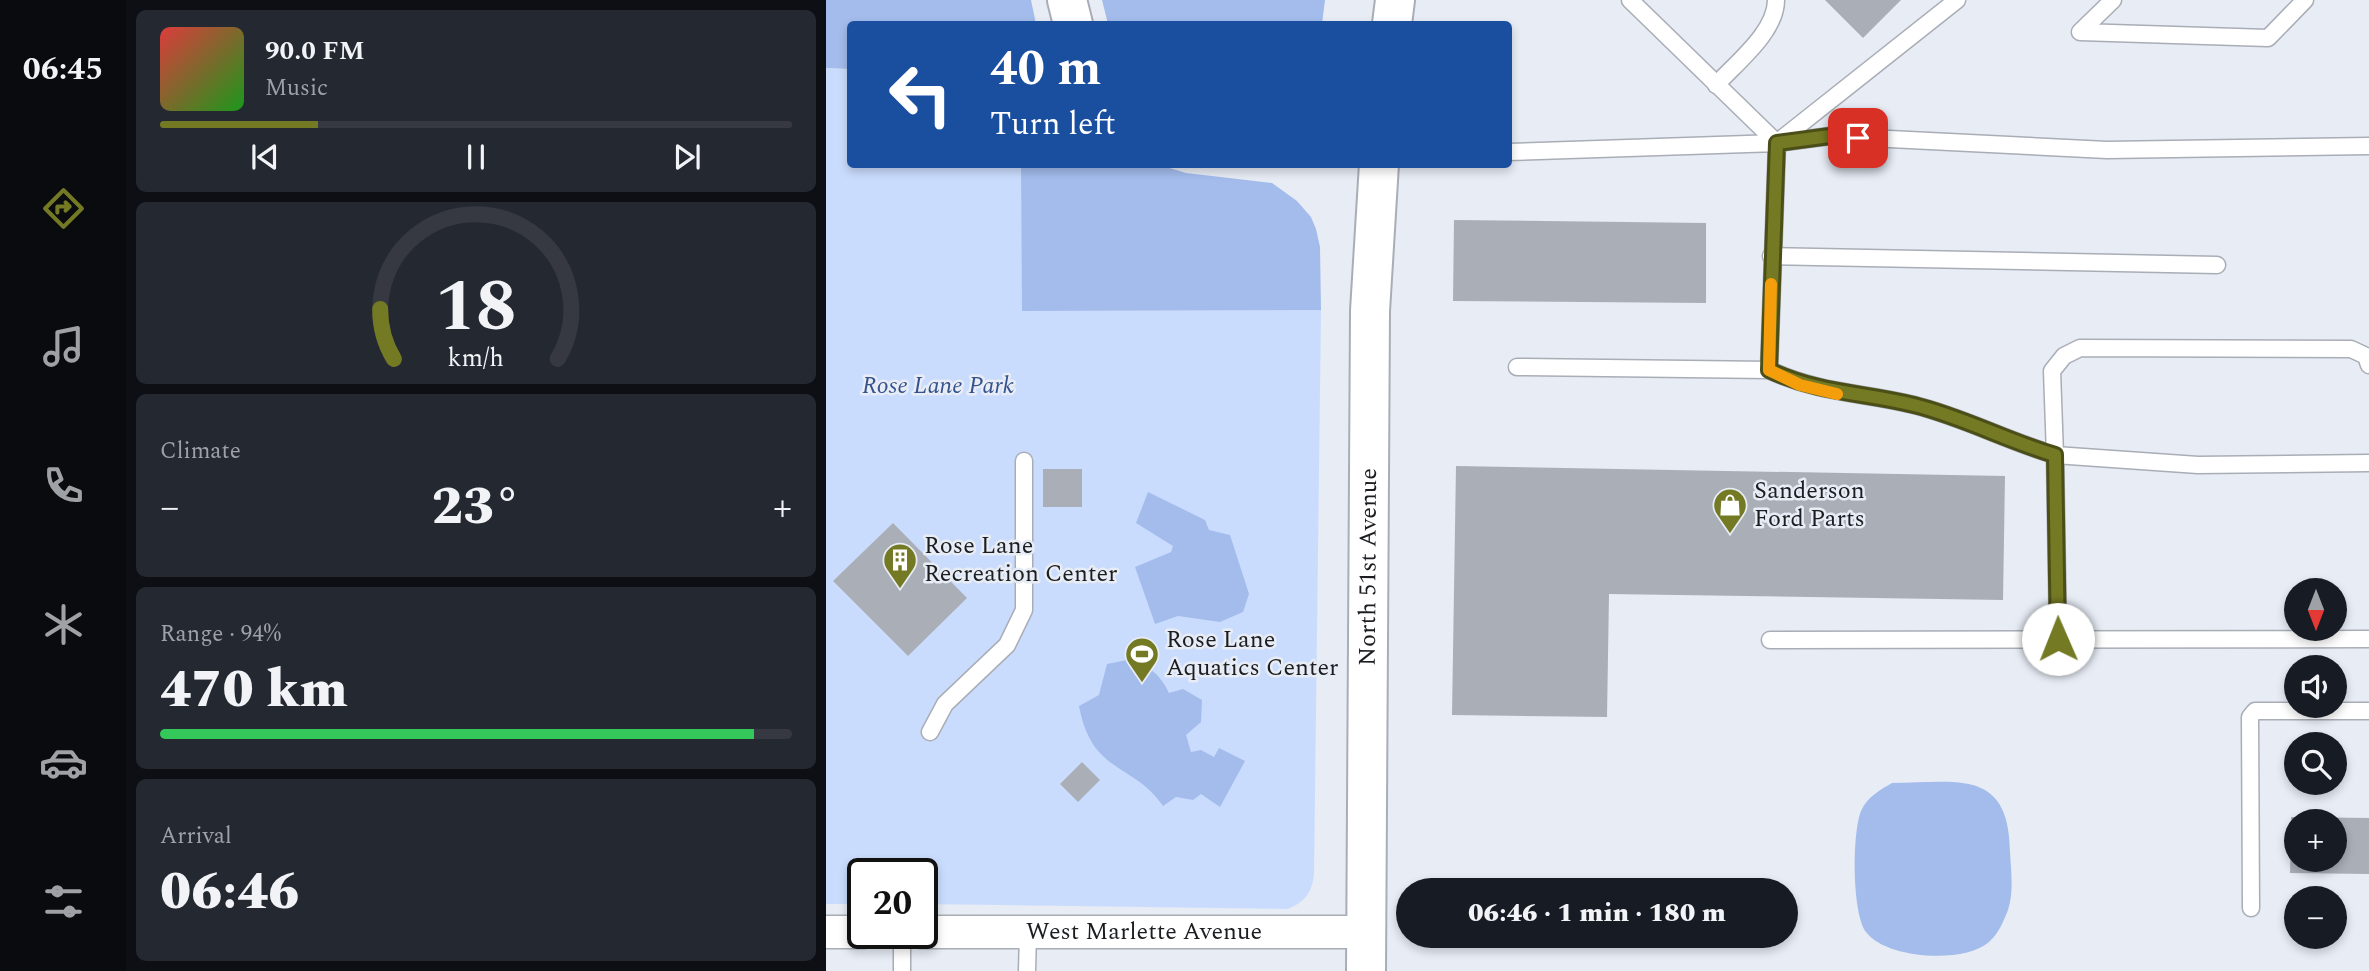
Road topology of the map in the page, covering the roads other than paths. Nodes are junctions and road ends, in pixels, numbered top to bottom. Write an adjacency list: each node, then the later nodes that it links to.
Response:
1 (1067, 0): 8 (main road)
2 (1395, 0): 9 (main road)
3 (1630, 0): 10 (lane)
4 (1776, 0): 10 (lane)
5 (1957, 0): 11 (lane)
6 (2113, 0): 7 (lane)
7 (2305, 0)
8 (1072, 21)
9 (1392, 21)
10 (1716, 85): 11 (lane)
11 (1777, 143): 12 (lane); 13 (lane); 15 (lane)
12 (2369, 146)
13 (1512, 152)
14 (1379, 168): 33 (main road, North 51st Avenue)
15 (1772, 256): 16 (lane); 19 (lane)
16 (2217, 265)
17 (2369, 366): 20 (lane)
18 (1517, 367): 19 (lane)
19 (1769, 370): 20 (lane)
20 (2055, 455): 22 (lane); 23 (lane)
21 (1024, 461): 27 (lane)
22 (2369, 464)
23 (2058, 639): 24 (lane); 25 (lane)
24 (2369, 639)
25 (1770, 640)
26 (2369, 710): 28 (lane)
27 (930, 732)
28 (2251, 908)
29 (826, 932): 30 (street)
30 (847, 932)
31 (938, 932): 32 (street, West Marlette Avenue)
32 (1028, 932): 33 (street, West Marlette Avenue); 36 (lane)
33 (1366, 932): 37 (main road, North 51st Avenue)
34 (902, 949): 35 (lane)
35 (902, 971)
36 (1027, 971)
37 (1366, 971)

